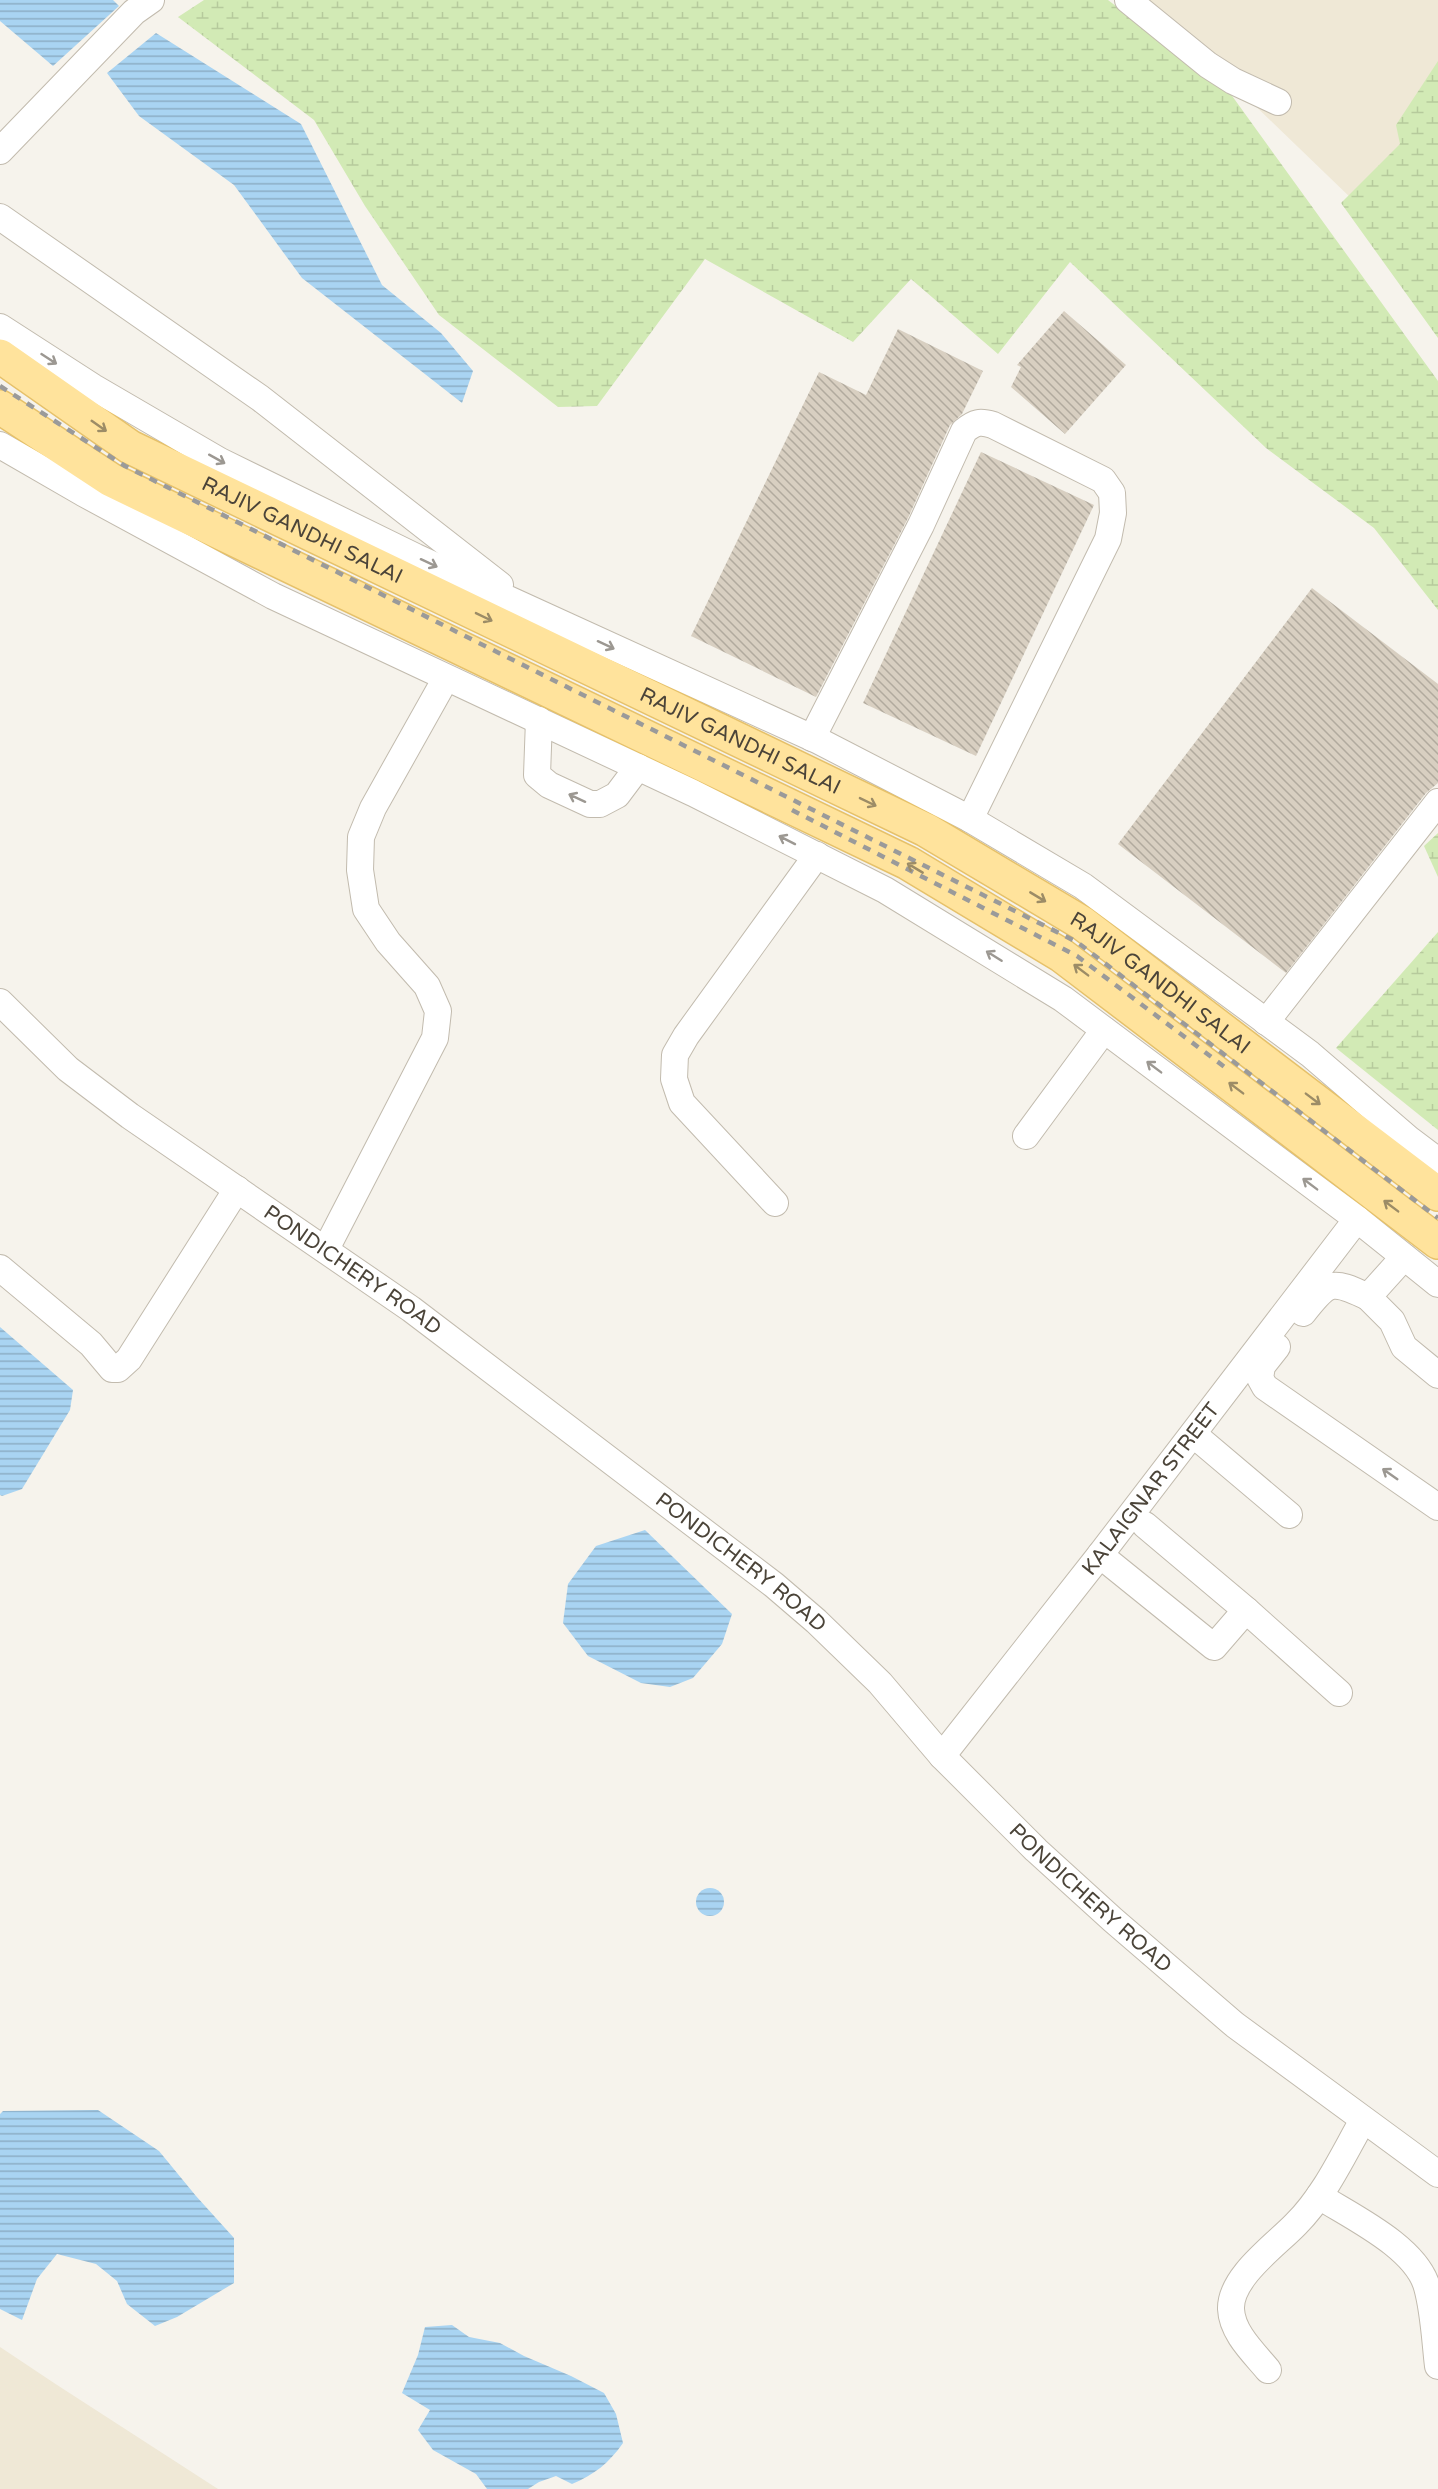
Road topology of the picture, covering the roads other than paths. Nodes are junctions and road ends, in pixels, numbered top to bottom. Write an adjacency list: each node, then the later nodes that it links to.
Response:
1 (151, 0): 4 (street)
2 (1128, 0): 3 (street)
3 (1278, 102)
4 (0, 152)
5 (0, 217): 11 (street)
6 (0, 327): 10 (street, one-way to 10)
7 (0, 356): 10 (main road, RAJIV GANDHI SALAI, one-way to 10)
8 (0, 407): 28 (main road, RAJIV GANDHI SALAI, one-way to 8)
9 (0, 445): 12 (street)
10 (380, 554): 11 (street, one-way to 11); 25 (main road, RAJIV GANDHI SALAI, one-way to 25)
11 (536, 613): 14 (street, one-way to 14)
12 (446, 678): 13 (street); 29 (street)
13 (539, 720): 15 (street); 15 (street, one-way to 13)
14 (812, 738): 17 (street); 17 (street)
15 (638, 767): 18 (street, one-way to 15)
16 (1438, 802): 20 (street)
17 (970, 819): 20 (street)
18 (817, 855): 21 (street, one-way to 18); 26 (street)
19 (0, 1002): 24 (street, PONDICHERY ROAD)
20 (1266, 1022): 23 (street)
21 (1104, 1030): 22 (street); 27 (street, one-way to 21)
22 (1026, 1136)
23 (1438, 1161)
24 (237, 1189): 29 (street, PONDICHERY ROAD); 31 (street)
25 (1438, 1194)
26 (775, 1203)
27 (1357, 1219): 30 (street); 35 (street, KALAIGNAR STREET)
28 (1438, 1242)
29 (326, 1249): 42 (street, PONDICHERY ROAD)
30 (1404, 1257): 32 (street); 33 (street)
31 (0, 1268)
32 (1438, 1284)
33 (1368, 1297): 34 (street); 36 (street, one-way to 33)
34 (1438, 1375)
35 (1193, 1434): 37 (street); 39 (street, KALAIGNAR STREET)
36 (1438, 1507)
37 (1289, 1515)
38 (1145, 1525): 40 (street)
39 (1100, 1555): 40 (street); 42 (street, KALAIGNAR STREET)
40 (1246, 1610): 41 (street)
41 (1339, 1693)
42 (942, 1756): 43 (street, PONDICHERY ROAD)
43 (1363, 2120): 44 (street, PONDICHERY ROAD); 45 (street)
44 (1438, 2174)
45 (1319, 2196): 46 (street); 47 (street)
46 (1438, 2366)
47 (1268, 2370)

